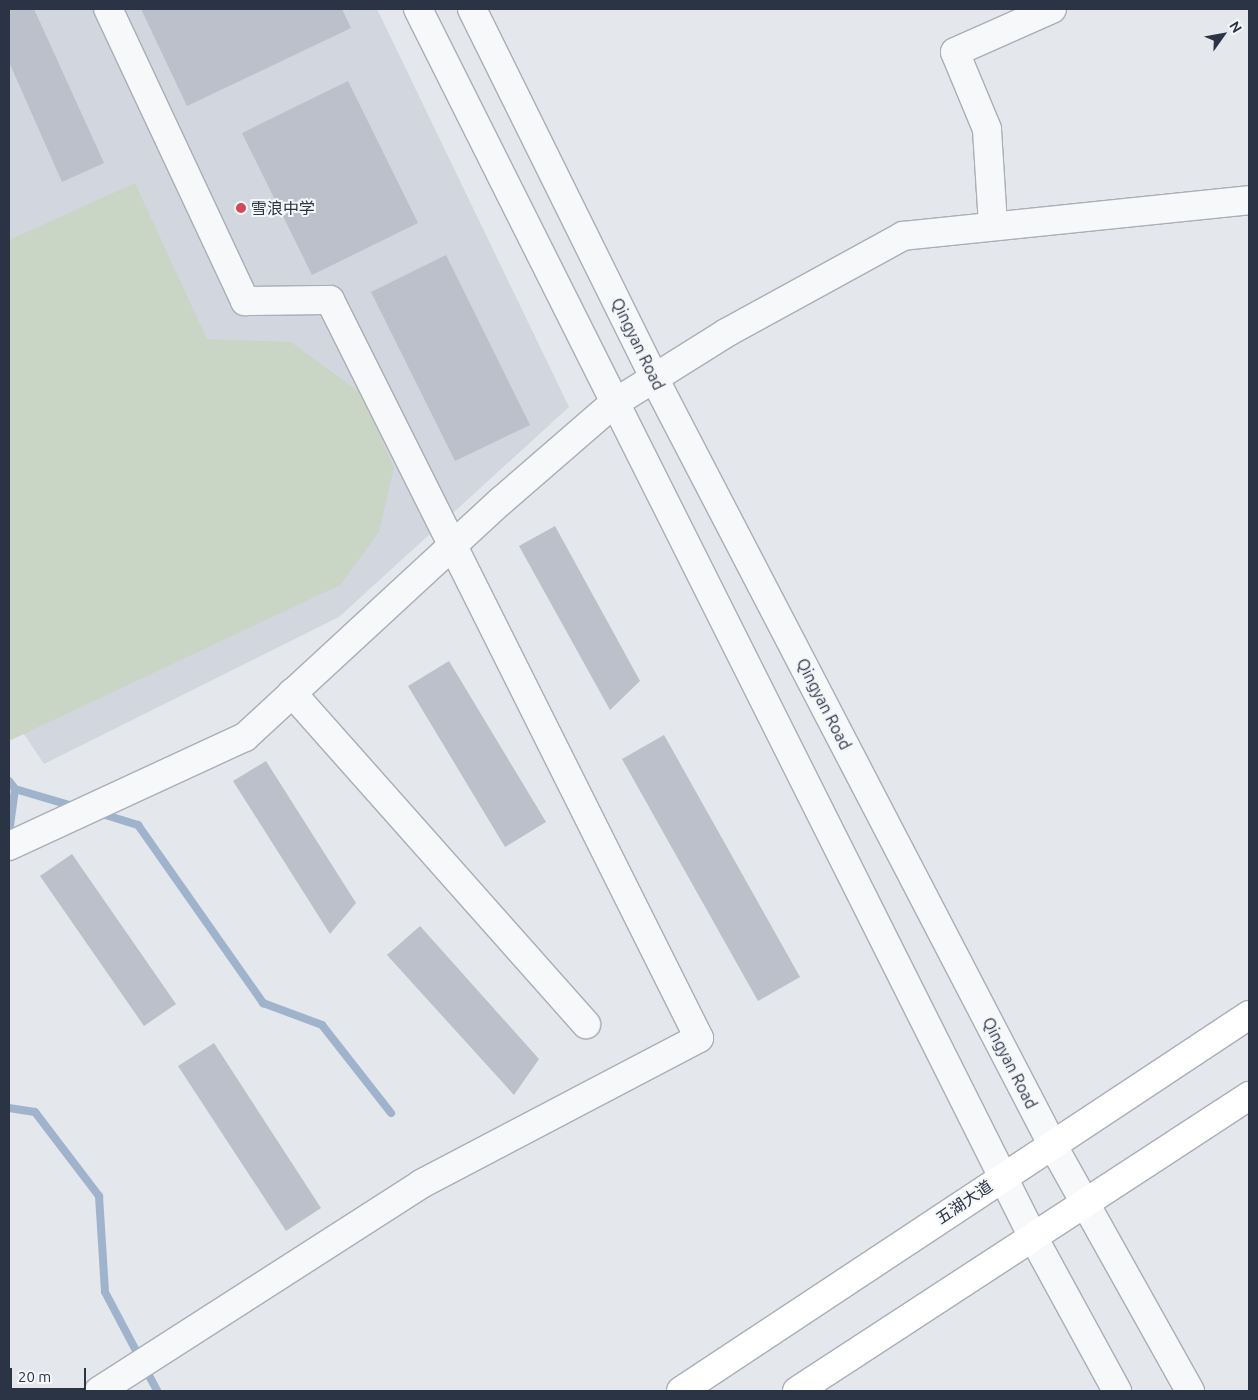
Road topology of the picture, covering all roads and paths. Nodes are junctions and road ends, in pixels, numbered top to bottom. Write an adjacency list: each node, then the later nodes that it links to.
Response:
1 (108, 9): 9 (street)
2 (418, 9): 8 (street)
3 (472, 9): 7 (street, Qingyan Road)
4 (1052, 9): 6 (street)
5 (1249, 200): 6 (street)
6 (993, 225): 7 (street)
7 (655, 380): 8 (street); 15 (street, Qingyan Road)
8 (613, 404): 9 (street); 16 (street)
9 (452, 548): 10 (street); 19 (street)
10 (292, 693): 11 (street); 13 (street)
11 (9, 846)
12 (1249, 1015): 15 (main road, 五湖大道)
13 (586, 1024)
14 (1249, 1096): 17 (main road)
15 (1052, 1144): 16 (main road, 五湖大道); 17 (street, Qingyan Road)
16 (1003, 1176): 18 (street); 20 (main road, 五湖大道)
17 (1087, 1202): 18 (main road); 23 (street, Qingyan Road)
18 (1032, 1235): 21 (main road); 22 (street)
19 (101, 1390)
20 (681, 1391)
21 (797, 1391)
22 (1117, 1391)
23 (1190, 1391)

